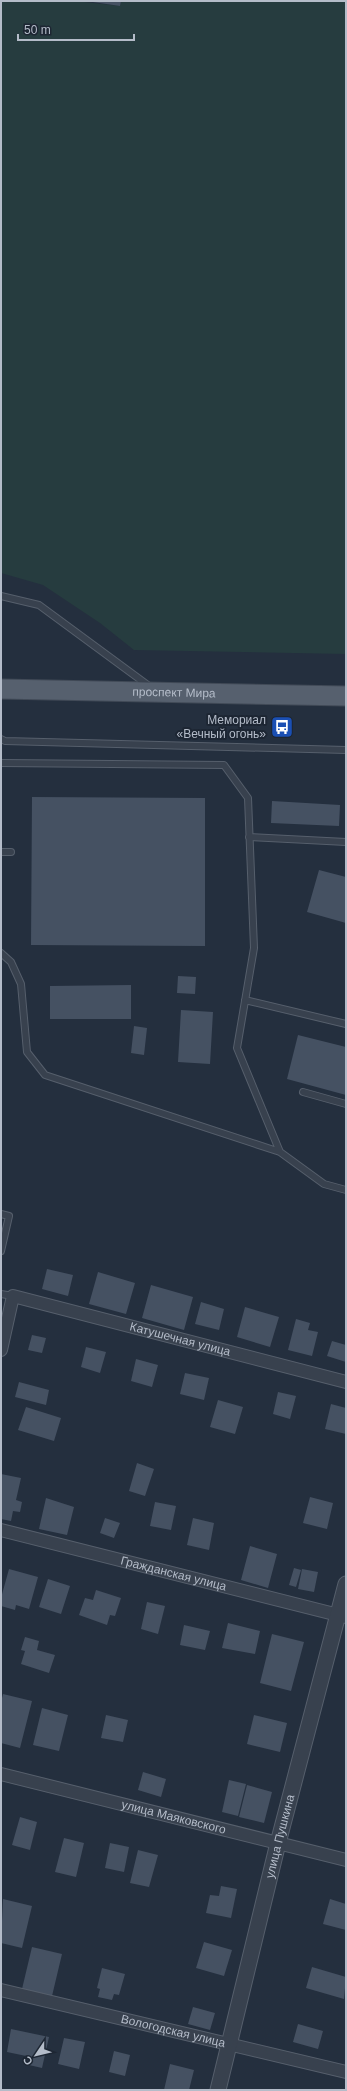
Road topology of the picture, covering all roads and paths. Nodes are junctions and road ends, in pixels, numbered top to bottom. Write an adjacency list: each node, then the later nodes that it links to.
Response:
1 (1, 596): 3 (lane)
2 (1, 689): 3 (main road, проспект Мира)
3 (158, 693): 4 (main road, проспект Мира)
4 (346, 696)
5 (1, 739): 6 (lane)
6 (346, 750)
7 (1, 763): 8 (lane)
8 (249, 837): 9 (lane); 13 (lane)
9 (346, 842)
10 (1, 852): 11 (lane)
11 (11, 852)
12 (1, 953): 17 (lane)
13 (245, 1000): 14 (lane); 17 (lane)
14 (346, 1024)
15 (303, 1092): 16 (lane)
16 (346, 1104)
17 (280, 1152): 18 (lane)
18 (346, 1190)
19 (1, 1214): 20 (lane)
20 (1, 1251)
21 (1, 1294): 22 (lane)
22 (13, 1296): 23 (street); 24 (street, Катушечная улица)
23 (1, 1350)
24 (346, 1382)
25 (1, 1530): 27 (street, Гражданская улица)
26 (346, 1584): 27 (street, улица Пушкина)
27 (342, 1616): 29 (street, улица Пушкина)
28 (1, 1774): 29 (street, улица Маяковского)
29 (278, 1843): 30 (street, улица Маяковского); 32 (street, улица Пушкина)
30 (346, 1860)
31 (1, 1990): 32 (street, Вологодская улица)
32 (229, 2043): 33 (street, Вологодская улица); 34 (street, улица Пушкина)
33 (346, 2072)
34 (218, 2090)

